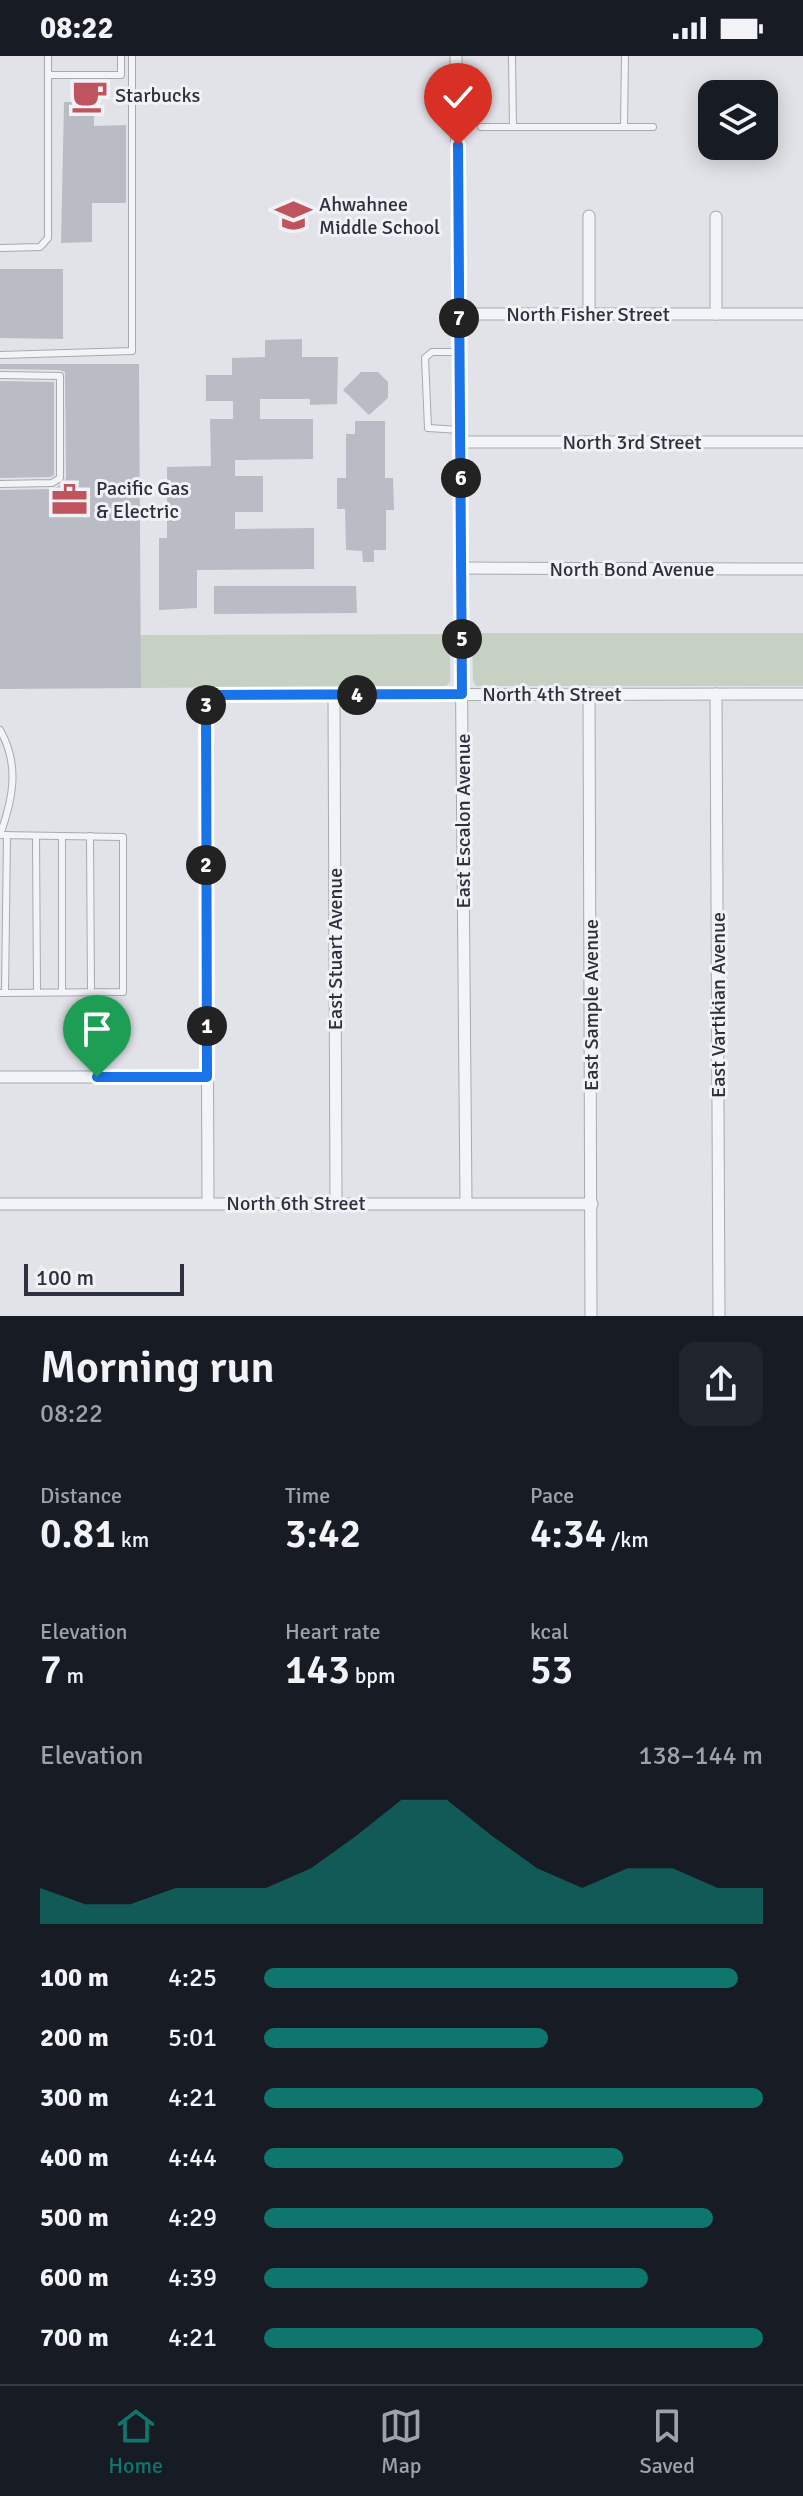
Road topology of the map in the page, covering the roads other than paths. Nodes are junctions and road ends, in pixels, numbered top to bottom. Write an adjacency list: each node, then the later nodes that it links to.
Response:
1 (48, 56): 7 (lane)
2 (121, 56): 7 (lane)
3 (132, 56): 20 (lane)
4 (456, 56): 15 (street, East Escalon Avenue)
5 (512, 56): 9 (lane)
6 (625, 56): 10 (lane)
7 (48, 75): 14 (lane)
8 (481, 127): 9 (lane)
9 (513, 127): 10 (lane)
10 (624, 127): 11 (lane)
11 (653, 127)
12 (589, 216): 16 (street)
13 (716, 217): 17 (street)
14 (0, 248)
15 (459, 314): 16 (street, North Fisher Street); 19 (street, East Escalon Avenue)
16 (589, 314): 17 (street, North Fisher Street)
17 (716, 314): 18 (street, North Fisher Street)
18 (803, 314)
19 (460, 352): 22 (street, East Escalon Avenue); 22 (lane)
20 (0, 355)
21 (0, 375): 24 (lane)
22 (460, 436): 23 (street, North 3rd Street); 25 (street, East Escalon Avenue)
23 (803, 442)
24 (0, 484)
25 (461, 568): 26 (street, North Bond Avenue); 27 (street, East Escalon Avenue)
26 (803, 569)
27 (462, 694): 28 (street, North 4th Street); 31 (street, North 4th Street); 45 (street, East Escalon Avenue)
28 (589, 694): 29 (street, North 4th Street); 47 (street, East Sample Avenue)
29 (716, 694): 30 (street, North 4th Street); 49 (street, East Vartikian Avenue)
30 (803, 694)
31 (334, 695): 42 (street, North 4th Street); 44 (street, East Stuart Avenue)
32 (0, 730): 33 (lane)
33 (2, 835): 34 (lane); 40 (lane)
34 (36, 836): 35 (lane); 37 (lane)
35 (62, 836): 36 (lane); 38 (lane)
36 (90, 836): 39 (lane); 39 (lane)
37 (37, 992): 38 (lane); 40 (lane)
38 (62, 992): 39 (lane)
39 (91, 992)
40 (3, 993)
41 (0, 1077): 42 (street)
42 (207, 1077): 43 (street)
43 (208, 1203): 44 (street, North 6th Street); 46 (street, North 6th Street)
44 (336, 1203): 45 (street, North 6th Street)
45 (466, 1203): 47 (street, North 6th Street)
46 (0, 1204)
47 (592, 1204): 48 (street, East Sample Avenue)
48 (591, 1316)
49 (719, 1316)

